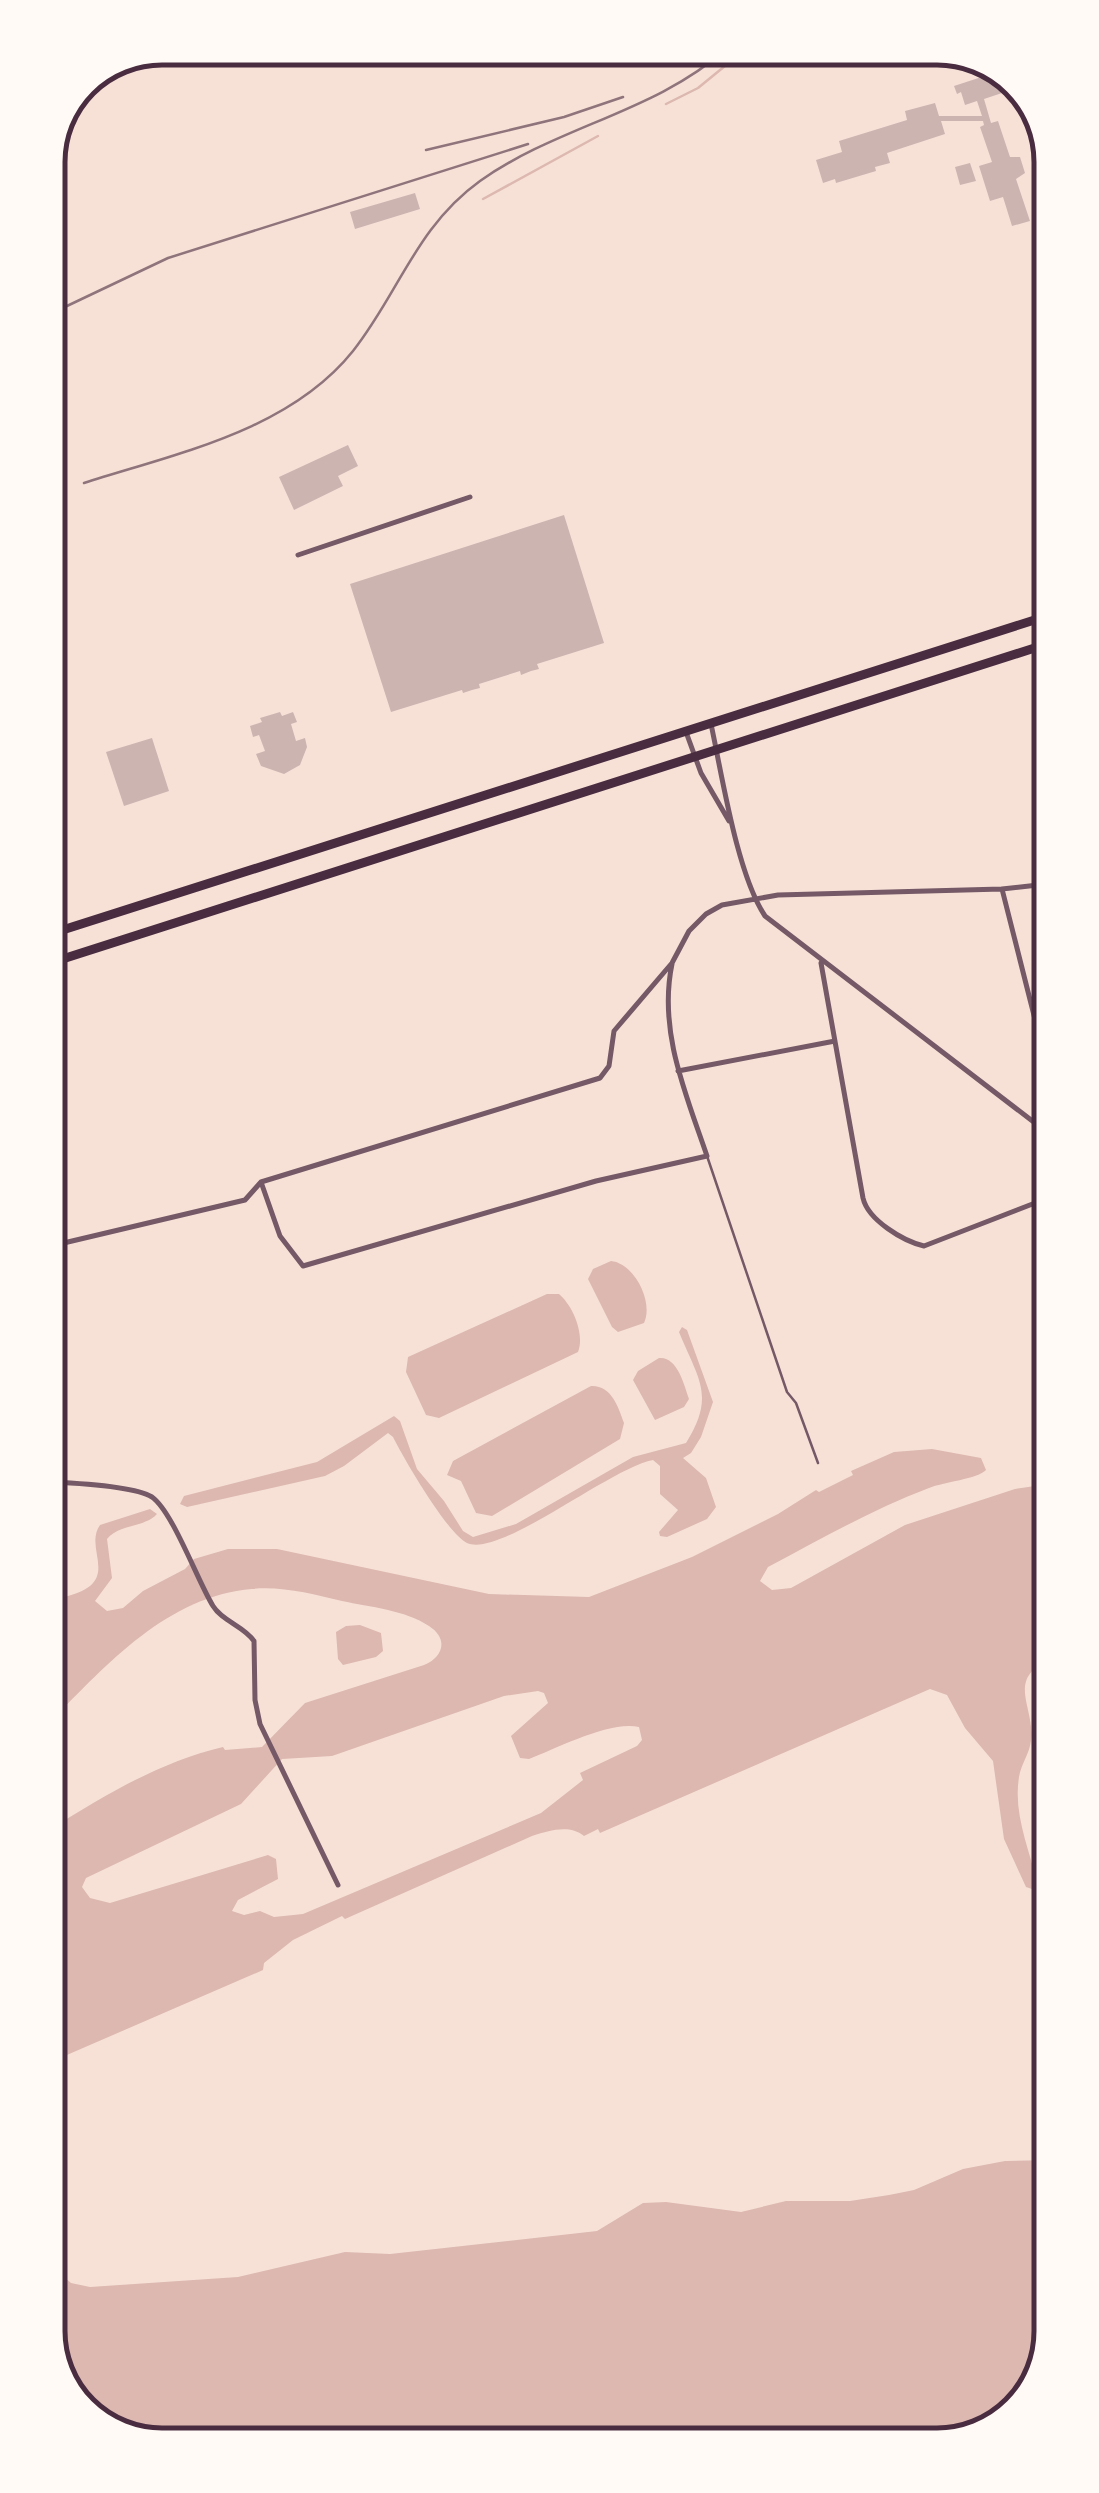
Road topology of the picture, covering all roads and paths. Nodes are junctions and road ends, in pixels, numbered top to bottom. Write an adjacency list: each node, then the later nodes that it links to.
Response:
1 (470, 496): 2 (street)
2 (298, 555)
3 (1034, 620): 5 (main road)
4 (1034, 648): 7 (main road)
5 (711, 723): 6 (main road); 7 (street)
6 (685, 731): 8 (street); 13 (main road)
7 (716, 750): 8 (main road); 9 (street)
8 (694, 756): 9 (street); 14 (main road)
9 (734, 827): 12 (street)
10 (1034, 886): 11 (street)
11 (1002, 889): 12 (street); 17 (street)
12 (755, 896): 15 (street); 16 (street)
13 (65, 929)
14 (65, 958)
15 (820, 960): 18 (street); 20 (street)
16 (672, 963): 19 (street); 22 (street)
17 (1034, 1015)
18 (834, 1041): 19 (street); 23 (street)
19 (678, 1071): 21 (street)
20 (1034, 1122)
21 (707, 1156): 22 (street); 25 (lane)
22 (261, 1182): 24 (street)
23 (1034, 1203)
24 (65, 1243)
25 (818, 1463)
26 (65, 1483): 27 (street)
27 (338, 1885)

